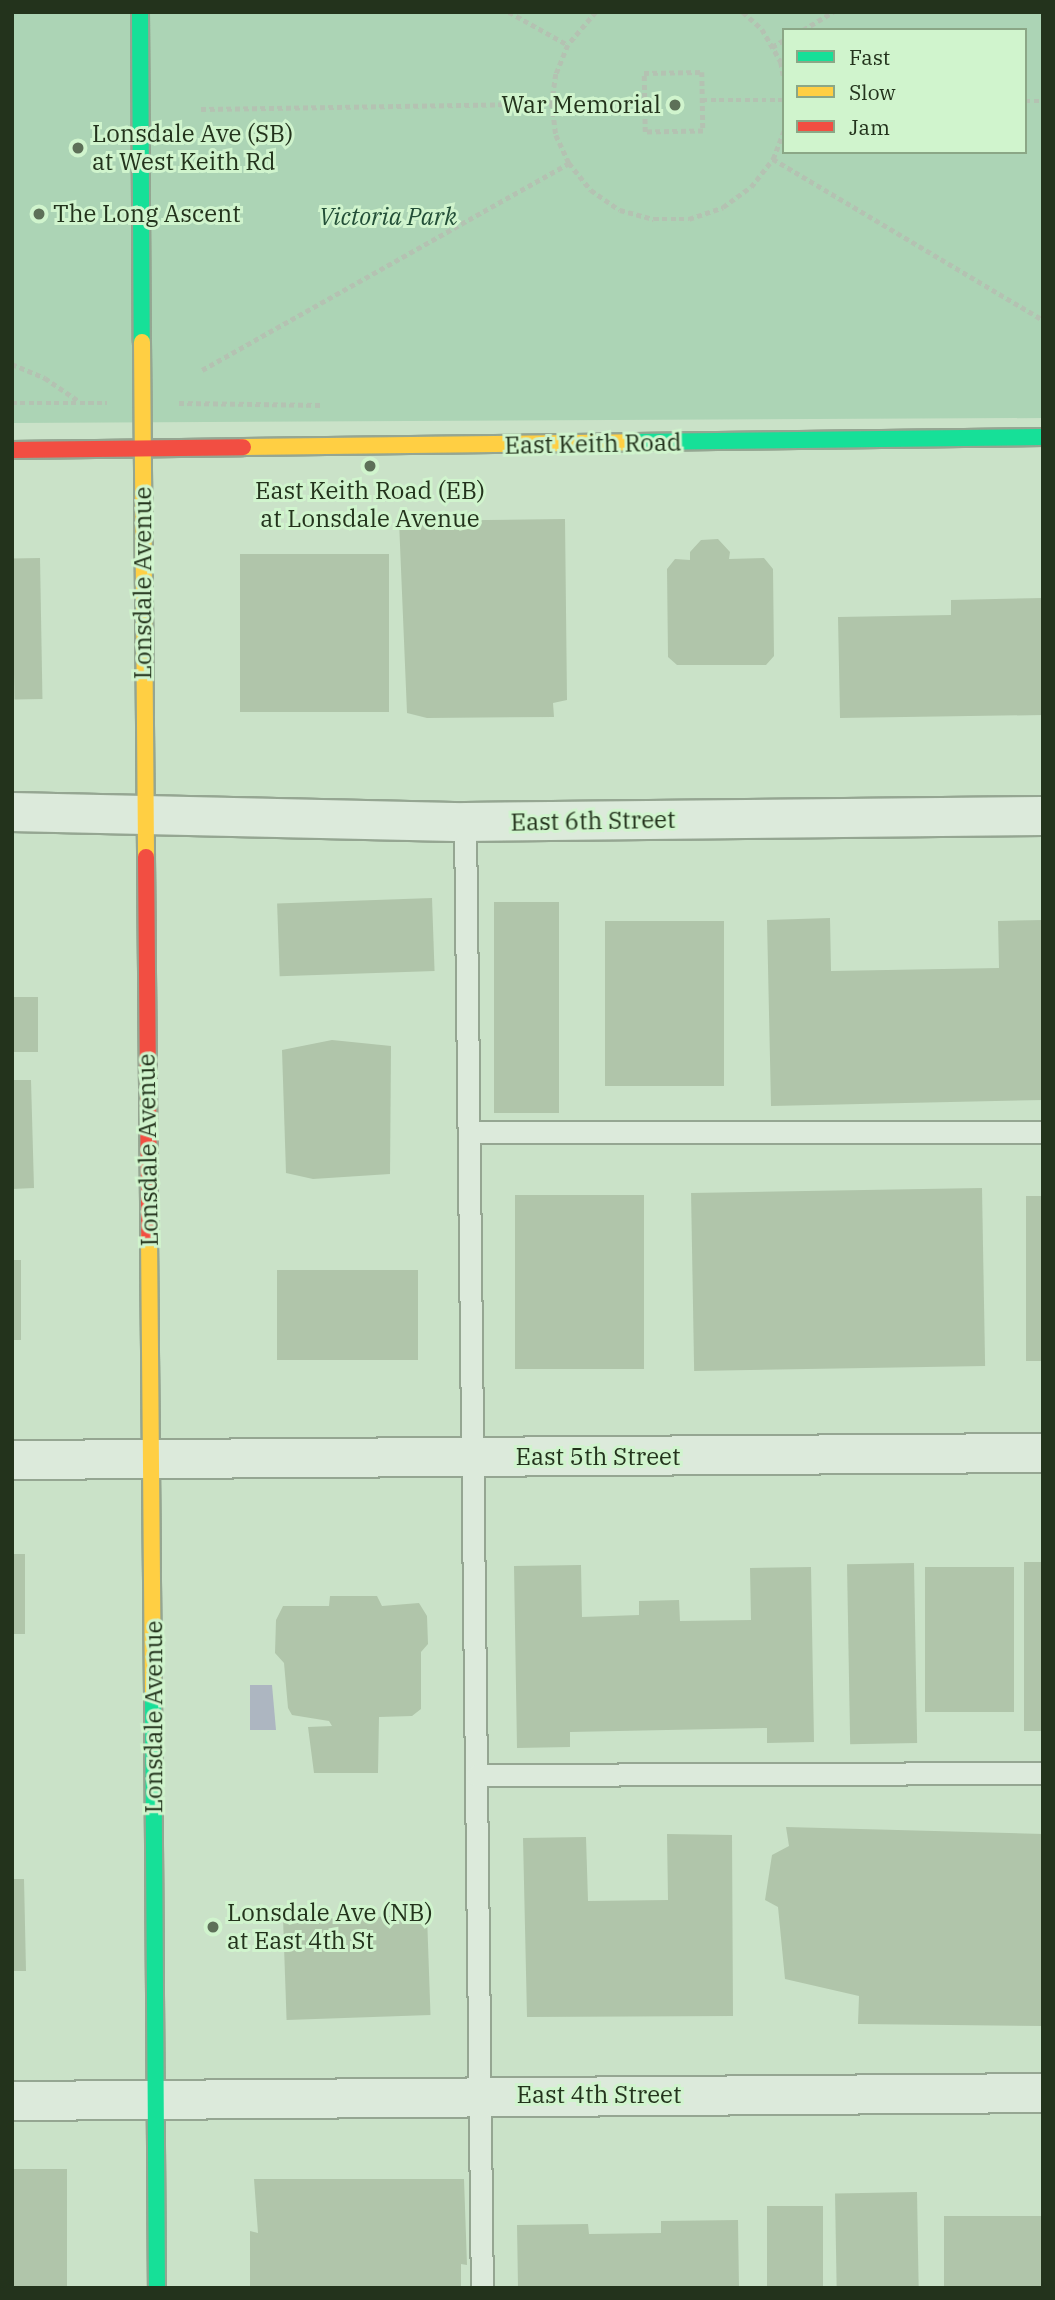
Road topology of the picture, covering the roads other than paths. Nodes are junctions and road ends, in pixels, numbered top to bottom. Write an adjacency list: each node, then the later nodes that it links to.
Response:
1 (140, 12): 4 (main road, Lonsdale Avenue)
2 (1043, 437): 4 (main road, East Keith Road)
3 (12, 450): 4 (main road, East Keith Road)
4 (142, 451): 6 (main road, Lonsdale Avenue)
5 (12, 812): 6 (street, East 6th Street)
6 (143, 812): 8 (street, East 6th Street); 14 (main road, Lonsdale Avenue)
7 (1043, 816): 8 (street, East 6th Street)
8 (465, 822): 9 (lane)
9 (469, 1132): 10 (lane); 12 (lane)
10 (1043, 1132)
11 (1043, 1453): 12 (street, East 5th Street)
12 (470, 1458): 14 (street, East 5th Street); 16 (lane)
13 (12, 1460): 14 (street, East 5th Street)
14 (153, 1461): 19 (main road, Lonsdale Avenue)
15 (1043, 1773): 16 (lane)
16 (477, 1776): 18 (lane)
17 (1043, 2093): 18 (street, East 4th Street)
18 (480, 2096): 19 (street, East 4th Street); 22 (lane)
19 (156, 2099): 20 (street, East 4th Street); 21 (main road, Lonsdale Avenue)
20 (12, 2101)
21 (157, 2288)
22 (482, 2288)

